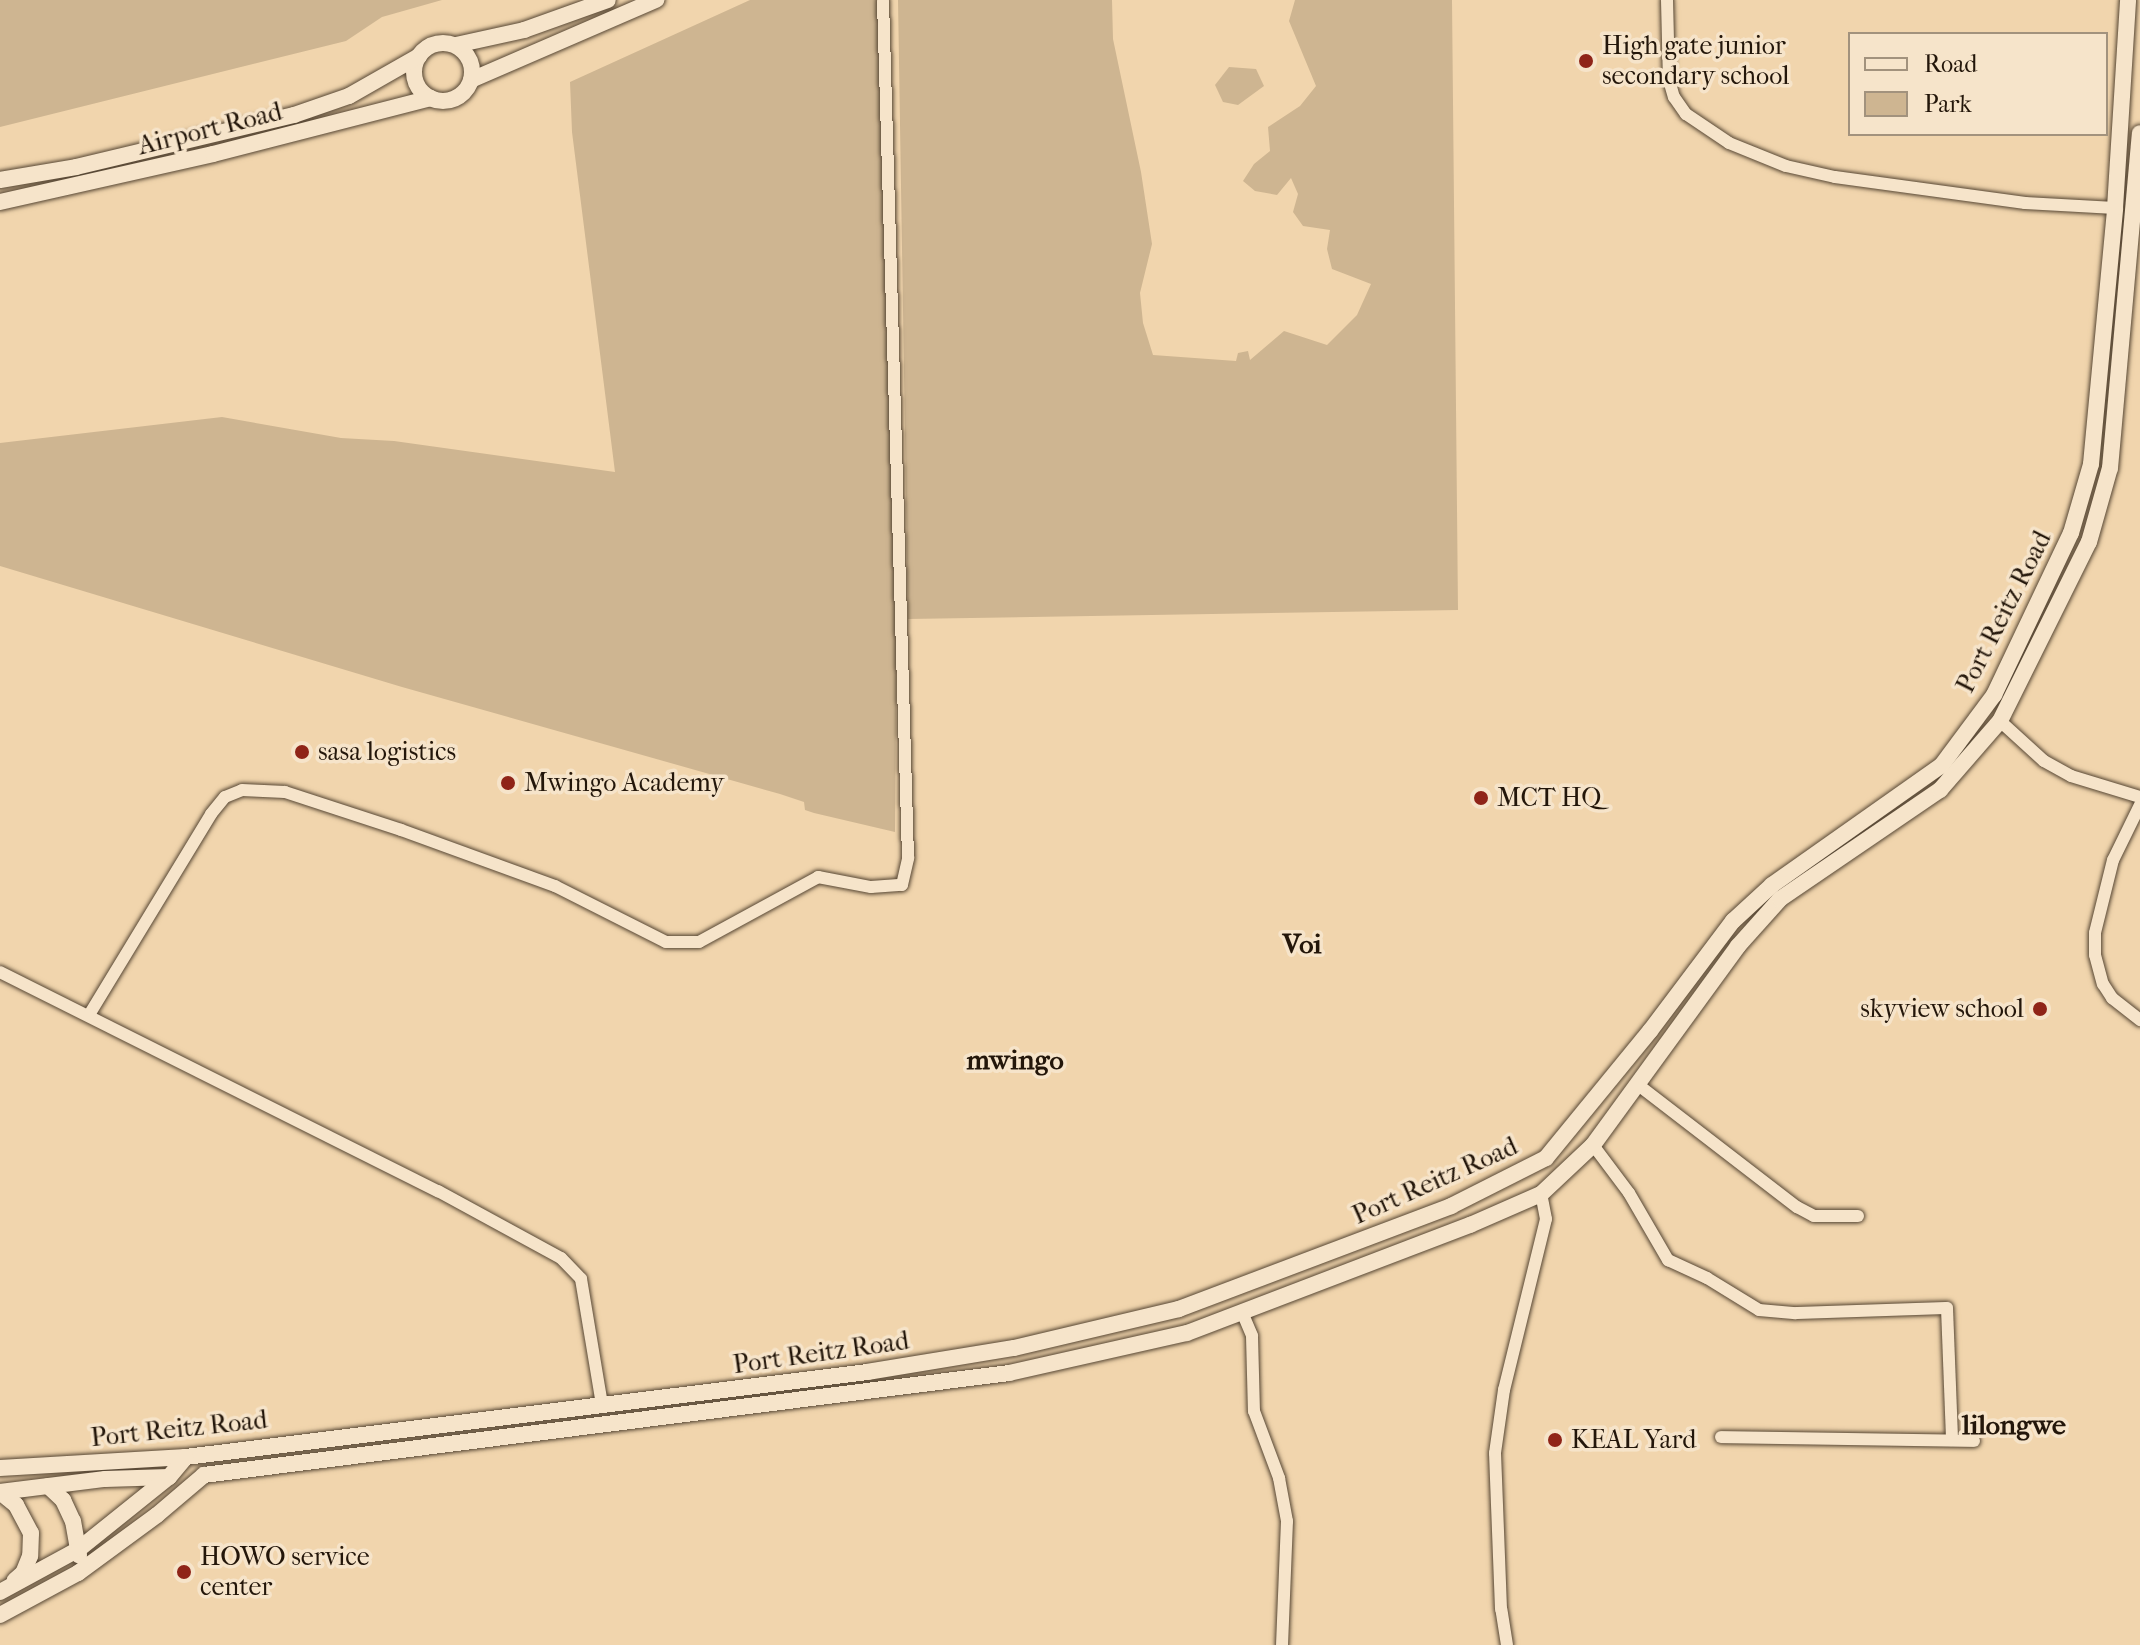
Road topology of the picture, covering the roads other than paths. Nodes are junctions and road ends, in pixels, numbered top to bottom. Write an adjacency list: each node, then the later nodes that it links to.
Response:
1 (608, 0): 6 (main road)
2 (656, 0): 9 (main road)
3 (883, 0): 19 (street)
4 (1667, 0): 14 (street)
5 (2128, 0): 14 (main road, Port Reitz Road)
6 (585, 4): 7 (main road)
7 (456, 45): 8 (main road); 9 (main road)
8 (419, 56): 10 (main road); 12 (main road, Airport Road)
9 (471, 80): 10 (main road)
10 (431, 98): 13 (main road, Airport Road)
11 (2140, 133): 15 (main road)
12 (0, 180)
13 (0, 202)
14 (2115, 208): 26 (main road, Port Reitz Road)
15 (2000, 721): 16 (street); 21 (main road)
16 (2140, 797)
17 (2140, 805): 20 (street)
18 (0, 972): 19 (street)
19 (89, 1015): 26 (street)
20 (2140, 1020)
21 (1637, 1084): 22 (main road); 24 (street)
22 (1593, 1145): 23 (main road); 28 (street)
23 (1541, 1194): 25 (main road); 41 (street)
24 (1858, 1216)
25 (1242, 1312): 32 (main road); 40 (street)
26 (602, 1405): 30 (main road, Port Reitz Road)
27 (1721, 1437): 28 (street)
28 (1952, 1440): 29 (street)
29 (1974, 1441)
30 (186, 1457): 31 (main road, Port Reitz Road); 33 (main road)
31 (0, 1468)
32 (204, 1475): 33 (street, Port Reitz Road); 37 (main road)
33 (169, 1477): 34 (main road, Port Reitz Road); 36 (main road)
34 (48, 1486): 35 (main road, Port Reitz Road); 36 (main road)
35 (0, 1492): 38 (main road)
36 (79, 1549): 37 (main road); 38 (main road)
37 (78, 1573): 39 (main road)
38 (0, 1592)
39 (0, 1615)
40 (1282, 1645)
41 (1507, 1645)

